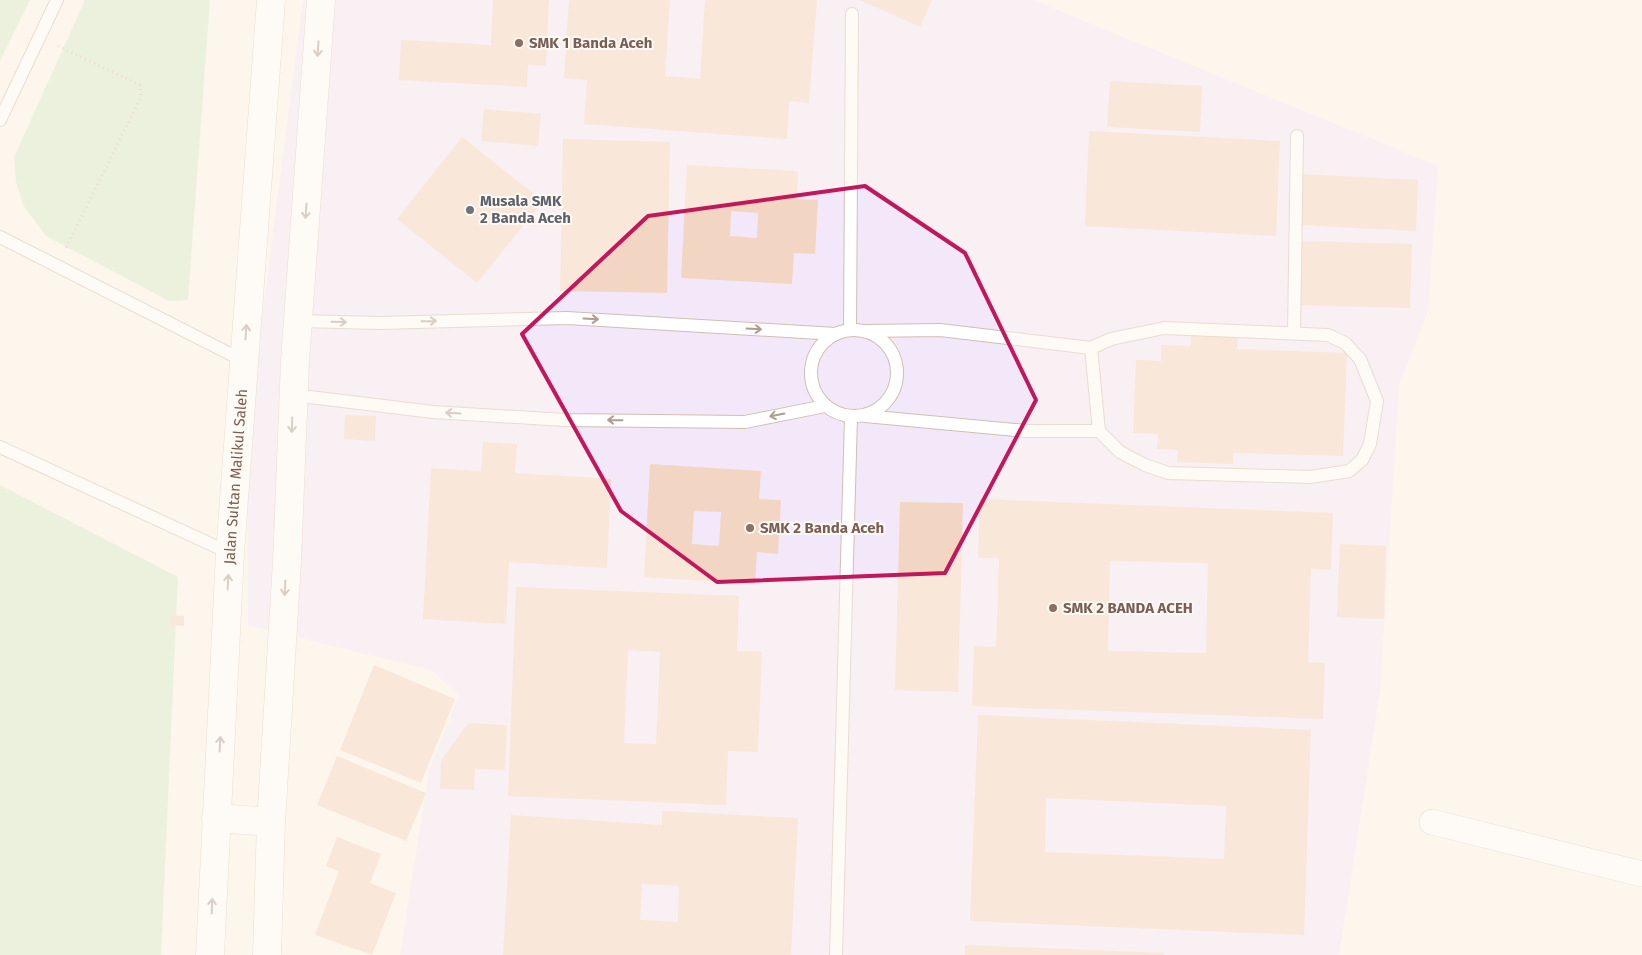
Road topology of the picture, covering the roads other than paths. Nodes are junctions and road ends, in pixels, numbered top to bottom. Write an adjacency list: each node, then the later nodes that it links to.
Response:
1 (57, 0): 5 (lane)
2 (271, 0): 14 (main road, Jalan Sultan Malikul Saleh, one-way to 2)
3 (322, 0): 8 (main road, one-way to 8)
4 (852, 14): 9 (lane)
5 (0, 120)
6 (1297, 136): 11 (lane)
7 (0, 237): 14 (lane)
8 (298, 320): 12 (lane, one-way to 12); 15 (main road)
9 (850, 330): 10 (lane); 12 (lane)
10 (864, 331): 13 (lane); 17 (lane)
11 (1294, 332): 13 (lane); 19 (lane)
12 (836, 334): 16 (lane)
13 (1091, 348): 19 (lane)
14 (244, 361): 21 (main road, Jalan Sultan Malikul Saleh)
15 (293, 395): 16 (lane, one-way to 15); 23 (main road, one-way to 23)
16 (825, 406): 18 (lane)
17 (865, 416): 18 (lane); 19 (lane)
18 (851, 417): 28 (lane)
19 (1099, 431)
20 (0, 447): 21 (lane)
21 (230, 553): 22 (main road, Jalan Sultan Malikul Saleh, one-way to 21)
22 (216, 818): 23 (main road); 26 (main road, Jalan Sultan Malikul Saleh, one-way to 22)
23 (271, 822): 27 (main road)
24 (1432, 822): 25 (street)
25 (1642, 874)
26 (210, 955)
27 (267, 955)
28 (836, 955)

